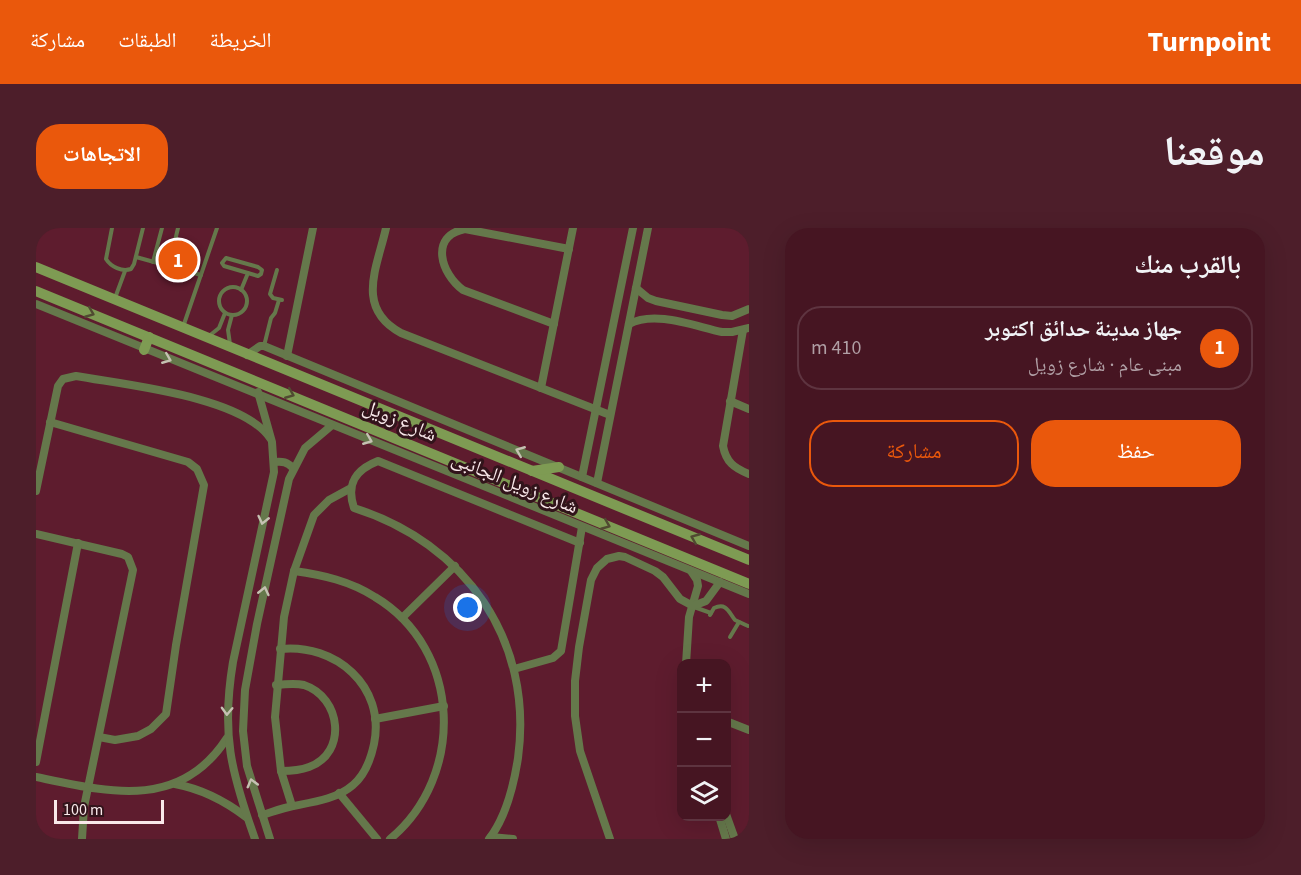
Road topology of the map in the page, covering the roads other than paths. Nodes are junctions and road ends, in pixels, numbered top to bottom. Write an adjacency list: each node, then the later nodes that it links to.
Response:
1 (112, 228): 17 (lane)
2 (143, 228): 12 (lane)
3 (162, 228): 13 (lane)
4 (178, 228): 14 (lane)
5 (217, 228): 19 (lane)
6 (313, 228): 38 (street)
7 (386, 228): 40 (street)
8 (573, 228): 11 (street)
9 (633, 228): 44 (street)
10 (648, 228): 20 (street)
11 (569, 249): 28 (street); 28 (street)
12 (136, 257): 13 (lane); 17 (lane)
13 (153, 262): 14 (lane)
14 (169, 266): 19 (lane)
15 (36, 267): 23 (main road, شارع زويل)
16 (277, 270): 34 (lane)
17 (125, 271): 23 (lane)
18 (248, 273): 18 (lane); 21 (lane)
19 (201, 275): 30 (lane)
20 (636, 288): 25 (street); 29 (street)
21 (241, 290): 26 (lane); 27 (lane)
22 (36, 291): 32 (main road, شارع زويل, one-way to 32)
23 (115, 300): 30 (main road, شارع زويل)
24 (36, 304): 36 (street, شارع زويل الجانبى)
25 (749, 309)
26 (225, 313): 27 (lane); 33 (lane)
27 (232, 315): 35 (lane)
28 (554, 324): 40 (street)
29 (629, 324): 31 (street); 45 (street)
30 (183, 328): 33 (main road, شارع زويل)
31 (746, 329): 42 (street)
32 (149, 337): 36 (main road); 39 (main road, شارع زويل)
33 (206, 338): 35 (main road, شارع زويل)
34 (264, 346): 37 (street); 38 (street, شارع زويل الجانبى)
35 (230, 347): 37 (main road, شارع زويل)
36 (144, 350): 41 (street, شارع زويل الجانبى, one-way to 41)
37 (247, 355): 49 (main road, شارع زويل)
38 (287, 356): 53 (street, شارع زويل الجانبى, one-way to 38)
39 (254, 379): 41 (street); 52 (main road, شارع زويل, one-way to 52)
40 (541, 388): 44 (street)
41 (259, 394): 47 (street, شارع زويل الجانبى); 48 (street)
42 (730, 401): 43 (street); 57 (street)
43 (749, 409)
44 (596, 410): 45 (street); 58 (street)
45 (610, 415): 59 (street)
46 (50, 422): 48 (street); 61 (street); 88 (street)
47 (331, 426): 54 (street); 62 (street, شارع زويل الجانبى, one-way to 62)
48 (272, 442): 51 (street)
49 (458, 442): 50 (main road, شارع زويل); 52 (main road)
50 (485, 452): 55 (main road, شارع زويل); 56 (main road)
51 (274, 462): 54 (street); 89 (street, one-way to 89)
52 (453, 462): 56 (main road, شارع زويل)
53 (559, 467): 55 (main road); 58 (street, شارع زويل الجانبى)
54 (293, 468): 97 (street, one-way to 54)
55 (531, 471): 68 (main road, شارع زويل, one-way to 55)
56 (480, 472): 62 (main road, شارع زويل)
57 (749, 474)
58 (582, 477): 59 (street, شارع زويل الجانبى)
59 (597, 483): 67 (street, شارع زويل الجانبى)
60 (351, 488): 66 (street); 69 (street); 71 (street)
61 (36, 491)
62 (514, 493): 63 (street, شارع زويل الجانبى); 73 (main road, شارع زويل, one-way to 73)
63 (582, 527): 66 (street); 70 (street, شارع زويل الجانبى)
64 (36, 534): 65 (street)
65 (78, 543): 88 (street); 90 (street)
66 (580, 543): 82 (street)
67 (749, 546)
68 (749, 560)
69 (455, 566): 76 (street); 82 (street)
70 (690, 570): 72 (street, شارع زويل الجانبى); 75 (street)
71 (294, 571): 76 (street); 80 (street)
72 (720, 582): 74 (street, شارع زويل الجانبى); 75 (street)
73 (749, 584)
74 (749, 594)
75 (693, 606): 77 (lane); 81 (street); 108 (street)
76 (402, 618): 84 (street)
77 (739, 622): 78 (lane); 79 (lane)
78 (748, 626)
79 (730, 637)
80 (280, 649): 83 (street); 85 (street)
81 (686, 659)
82 (514, 669): 101 (street)
83 (276, 685): 91 (street); 91 (street)
84 (444, 706): 85 (street); 106 (street)
85 (375, 719): 95 (street)
86 (731, 723): 87 (street)
87 (749, 730)
88 (99, 737): 94 (street)
89 (227, 738): 93 (street); 98 (street)
90 (36, 762)
91 (282, 771): 96 (street)
92 (36, 777): 94 (street)
93 (175, 784): 94 (street); 98 (street)
94 (88, 788): 102 (street)
95 (339, 793): 96 (street); 105 (street)
96 (292, 806): 97 (street)
97 (262, 815): 104 (street)
98 (248, 819): 103 (street)
99 (721, 821): 109 (street)
100 (729, 821): 110 (street)
101 (490, 838): 107 (street)
102 (82, 839)
103 (255, 839)
104 (270, 839)
105 (376, 839)
106 (390, 839)
107 (513, 839)
108 (610, 839)
109 (726, 839)
110 (735, 839)

